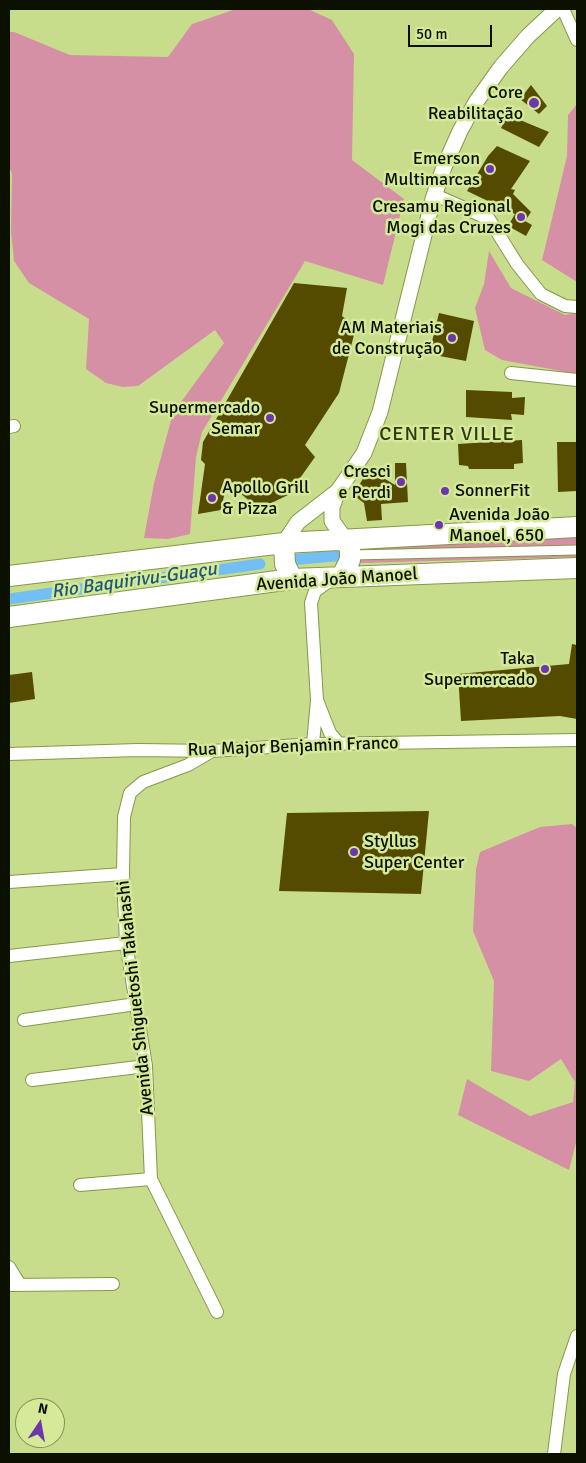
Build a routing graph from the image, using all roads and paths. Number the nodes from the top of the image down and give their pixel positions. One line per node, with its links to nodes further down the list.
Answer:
1 (557, 9): 4 (street)
2 (563, 9): 3 (street)
3 (577, 40)
4 (435, 195): 5 (street); 8 (street)
5 (577, 306)
6 (511, 373): 7 (street)
7 (577, 380)
8 (338, 491): 10 (street); 11 (street)
9 (577, 527): 11 (main road)
10 (284, 543): 11 (main road); 14 (main road); 16 (main road)
11 (348, 547): 12 (street); 15 (main road)
12 (577, 550)
13 (577, 568): 15 (main road, Avenida João Manoel)
14 (9, 576)
15 (342, 576): 16 (main road, Avenida João Manoel); 17 (street)
16 (292, 579): 17 (street); 18 (main road, Avenida João Manoel)
17 (311, 603): 19 (street)
18 (9, 617)
19 (318, 700): 21 (street); 22 (street)
20 (577, 740): 22 (street, Rua Major Benjamin Franco)
21 (313, 744): 22 (street, Rua Major Benjamin Franco); 23 (street, Rua Major Benjamin Franco)
22 (340, 745)
23 (212, 751): 24 (street, Rua Major Benjamin Franco); 25 (street, Avenida Shiguetoshi Takahashi)
24 (9, 754)
25 (123, 874): 26 (street); 27 (street, Avenida Shiguetoshi Takahashi)
26 (9, 882)
27 (126, 943): 28 (street); 29 (street, Avenida Shiguetoshi Takahashi)
28 (9, 956)
29 (136, 1004): 30 (street); 31 (street, Avenida Shiguetoshi Takahashi)
30 (24, 1020)
31 (146, 1066): 32 (street); 33 (street, Avenida Shiguetoshi Takahashi)
32 (32, 1080)
33 (151, 1179): 34 (street); 38 (street, Avenida Shiguetoshi Takahashi)
34 (80, 1185)
35 (9, 1267): 37 (street)
36 (113, 1284): 37 (street)
37 (14, 1285)
38 (217, 1312)
39 (577, 1336): 40 (street)
40 (554, 1454)

